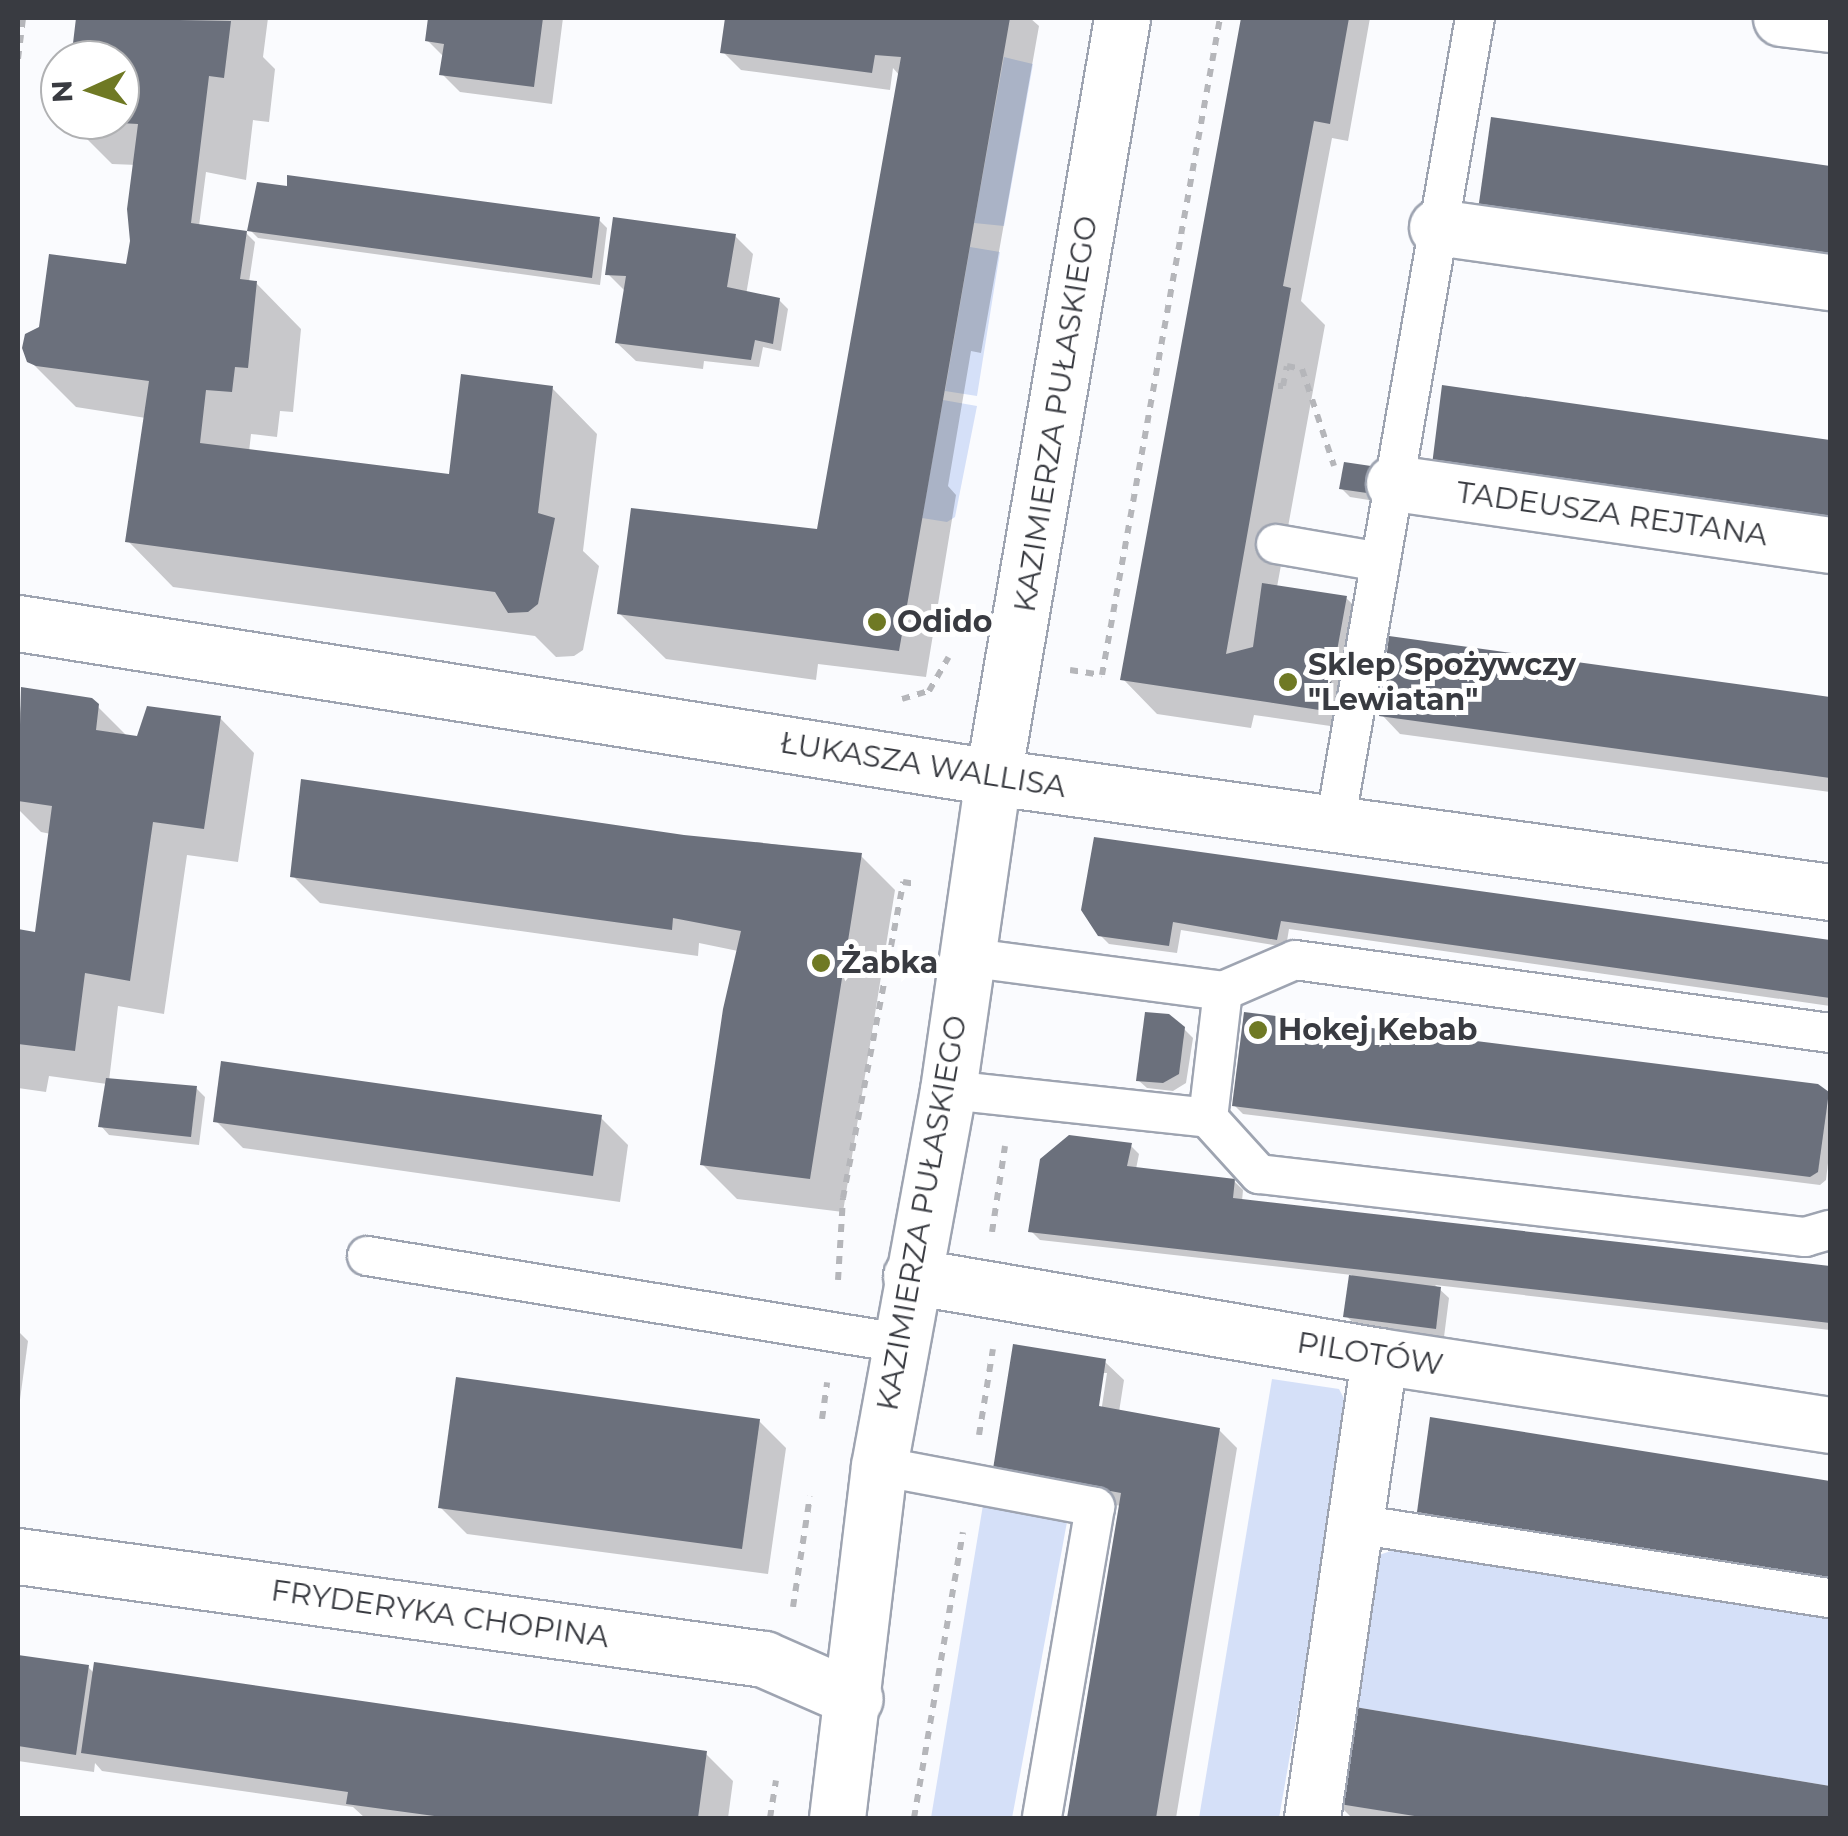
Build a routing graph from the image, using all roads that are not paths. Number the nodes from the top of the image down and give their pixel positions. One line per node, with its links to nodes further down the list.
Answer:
1 (1122, 18): 12 (street, KAZIMIERZA PUŁASKIEGO)
2 (1475, 18): 5 (lane)
3 (1781, 18): 4 (street)
4 (1830, 24)
5 (1437, 227): 6 (street); 7 (lane)
6 (1830, 282)
7 (1394, 483): 9 (street, TADEUSZA REJTANA); 10 (lane)
8 (1276, 544): 10 (lane)
9 (1830, 545)
10 (1380, 562): 13 (lane)
11 (18, 623): 12 (street, ŁUKASZA WALLISA)
12 (993, 776): 13 (street, ŁUKASZA WALLISA); 15 (street, KAZIMIERZA PUŁASKIEGO)
13 (1335, 824): 14 (street, ŁUKASZA WALLISA)
14 (1830, 892)
15 (965, 956): 16 (lane); 18 (street, KAZIMIERZA PUŁASKIEGO)
16 (1224, 991): 17 (lane); 19 (lane)
17 (1830, 1033)
18 (948, 1090): 19 (lane); 22 (street, KAZIMIERZA PUŁASKIEGO)
19 (1208, 1118): 20 (lane)
20 (1830, 1230)
21 (367, 1256): 23 (lane)
22 (911, 1276): 23 (street, KAZIMIERZA PUŁASKIEGO); 24 (street, PILOTÓW)
23 (900, 1343): 26 (street, KAZIMIERZA PUŁASKIEGO)
24 (1379, 1356): 25 (street, PILOTÓW); 27 (street)
25 (1830, 1425)
26 (879, 1466): 30 (street, KAZIMIERZA PUŁASKIEGO); 32 (lane)
27 (1356, 1524): 29 (lane); 33 (street)
28 (18, 1556): 30 (street, FRYDERYKA CHOPINA)
29 (1830, 1598)
30 (855, 1698): 31 (street, KAZIMIERZA PUŁASKIEGO)
31 (837, 1818)
32 (1042, 1818)
33 (1312, 1818)

